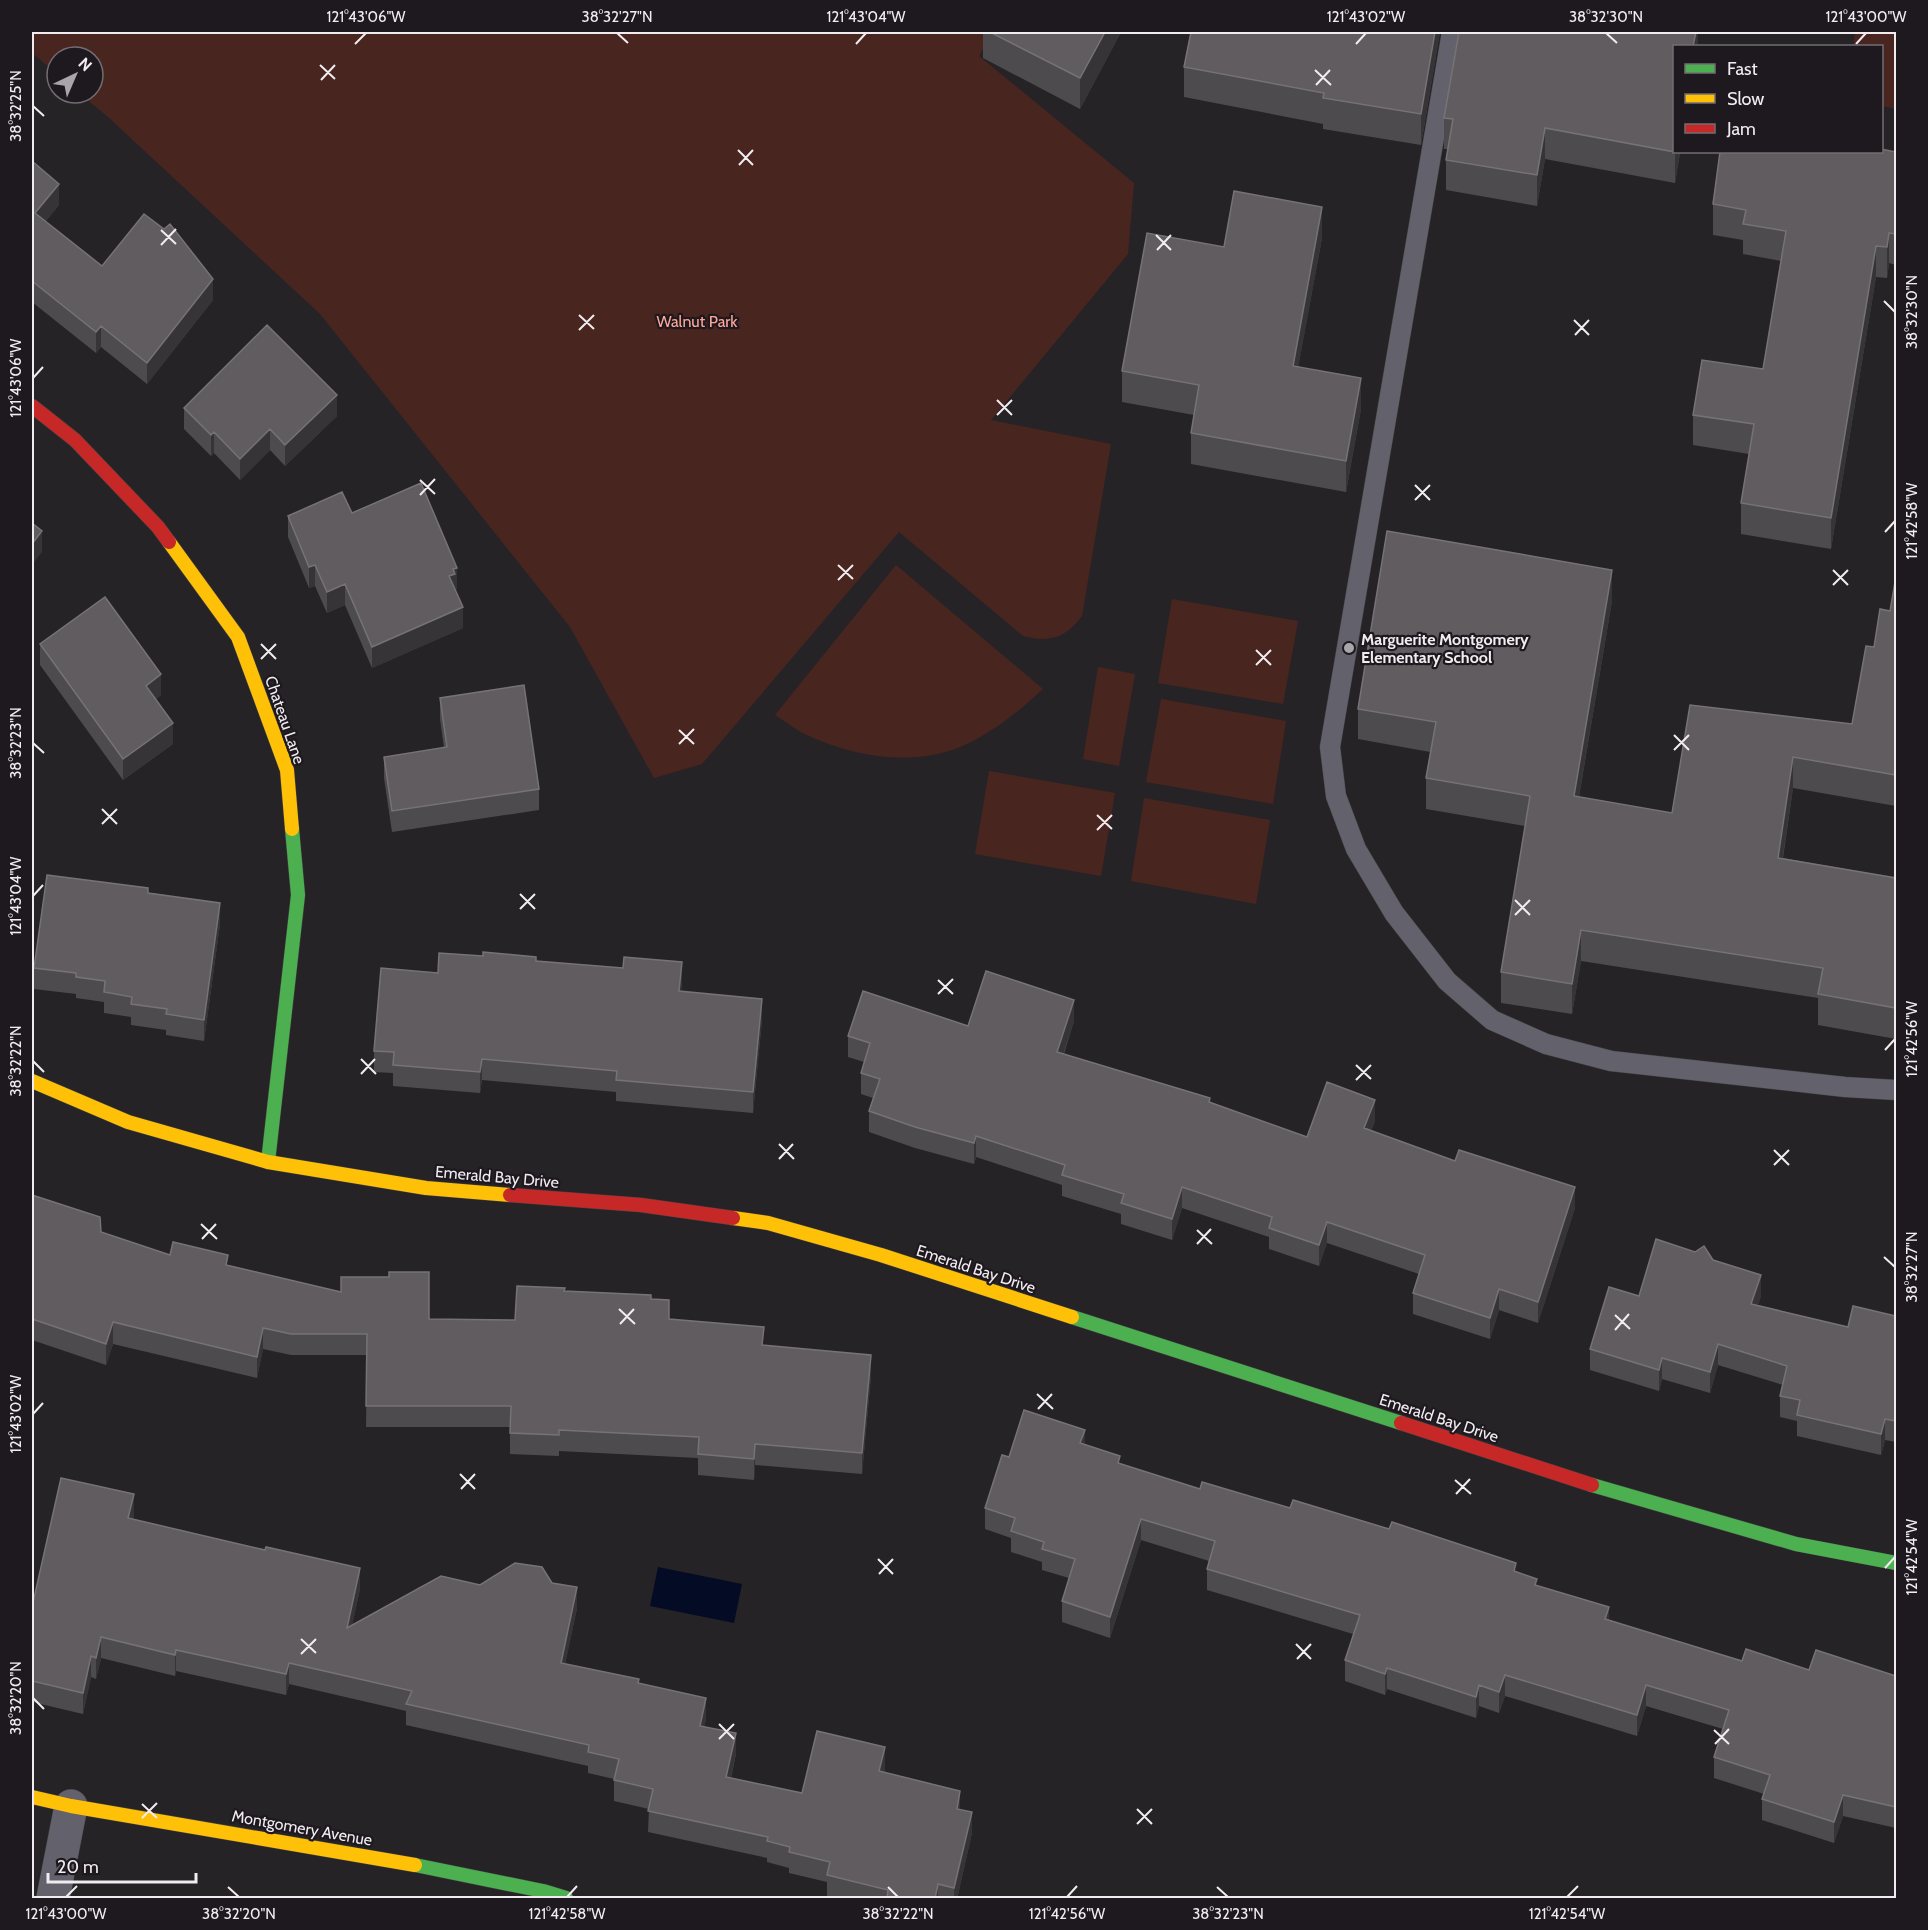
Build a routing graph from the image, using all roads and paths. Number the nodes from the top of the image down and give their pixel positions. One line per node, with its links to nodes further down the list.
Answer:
1 (1452, 32): 4 (lane)
2 (32, 406): 5 (street, Chateau Lane)
3 (32, 1081): 5 (street, Emerald Bay Drive)
4 (1896, 1090)
5 (268, 1162): 6 (street, Emerald Bay Drive)
6 (1896, 1563)
7 (32, 1797): 8 (street, Montgomery Avenue)
8 (71, 1806): 9 (street); 10 (street, Montgomery Avenue)
9 (53, 1899)
10 (566, 1899)

